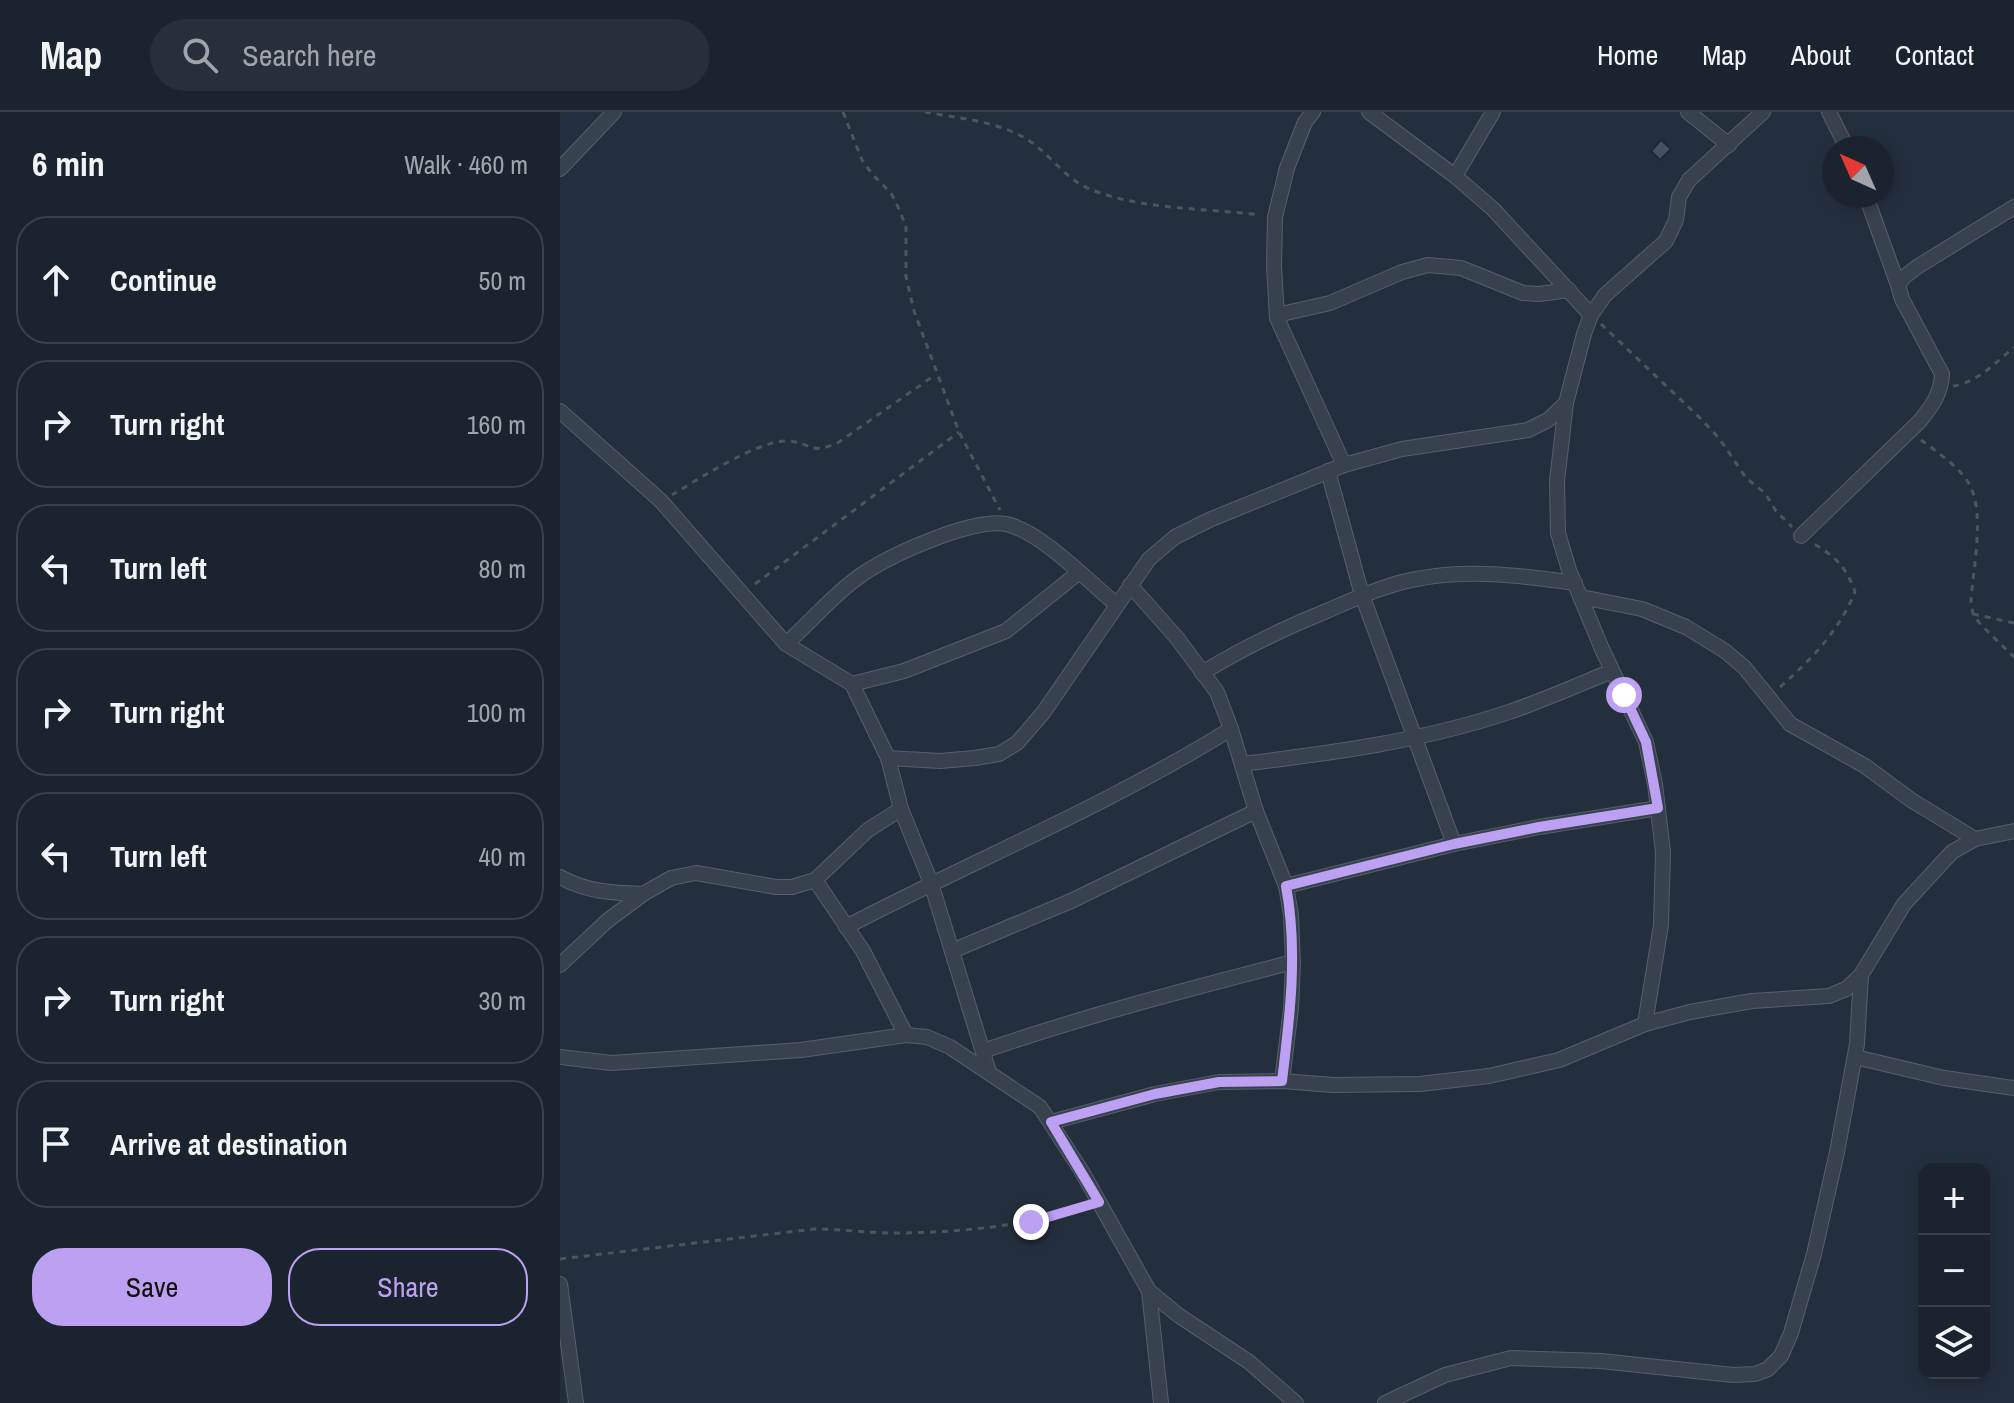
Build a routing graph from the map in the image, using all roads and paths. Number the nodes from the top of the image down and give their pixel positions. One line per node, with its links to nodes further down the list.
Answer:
1 (614, 112): 12 (street)
2 (843, 112): 22 (path)
3 (925, 112): 16 (path)
4 (1313, 112): 16 (street)
5 (1369, 112): 13 (street)
6 (1493, 112): 13 (street)
7 (1688, 112): 11 (street)
8 (1763, 112): 11 (street)
9 (1829, 112): 10 (street)
10 (1841, 136)
11 (1729, 145): 20 (street)
12 (560, 169)
13 (1455, 176): 18 (street)
14 (2014, 207): 17 (street)
15 (1870, 208): 17 (street)
16 (1275, 217): 19 (street)
17 (1898, 285): 23 (street)
18 (1569, 290): 19 (street); 20 (street)
19 (1277, 315): 28 (street)
20 (1591, 315): 24 (street); 32 (path)
21 (2014, 347): 23 (path)
22 (936, 374): 27 (path); 30 (path)
23 (1942, 387): 26 (street)
24 (1566, 403): 28 (street); 35 (street)
25 (560, 411): 30 (street)
26 (1909, 431): 32 (street); 39 (path)
27 (959, 432): 31 (path); 36 (path)
28 (1344, 465): 29 (street)
29 (1328, 471): 34 (street); 37 (street)
30 (661, 501): 36 (street)
31 (1008, 524): 33 (street); 41 (street)
32 (1801, 536): 46 (path)
33 (1078, 573): 38 (street); 45 (street)
34 (1130, 585): 38 (street); 44 (street)
35 (1578, 590): 37 (street); 43 (street); 46 (street)
36 (742, 594): 41 (street)
37 (1362, 595): 44 (street); 48 (street)
38 (1117, 605): 49 (street)
39 (1973, 614): 40 (path); 42 (path)
40 (2014, 623)
41 (786, 644): 45 (street)
42 (2014, 657)
43 (1612, 671): 48 (street); 51 (street)
44 (1202, 673): 47 (street)
45 (852, 684): 49 (street)
46 (1768, 697): 55 (street)
47 (1231, 729): 50 (street); 59 (street)
48 (1413, 737): 50 (street); 56 (street)
49 (888, 758): 52 (street)
50 (1242, 764): 53 (street)
51 (1658, 808): 56 (street); 67 (street)
52 (901, 809): 58 (street); 59 (street)
53 (1256, 811): 60 (street); 63 (street)
54 (2014, 831): 55 (street)
55 (1975, 839): 66 (street)
56 (1454, 844): 60 (street)
57 (560, 877): 61 (street)
58 (815, 880): 61 (street); 62 (street)
59 (931, 883): 62 (street); 63 (street)
60 (1286, 886): 64 (street)
61 (643, 894): 65 (street)
62 (846, 927): 68 (street)
63 (952, 951): 69 (street)
64 (1293, 962): 69 (street); 73 (street)
65 (560, 965)
66 (1861, 975): 67 (street); 71 (street)
67 (1645, 1024): 73 (street)
68 (906, 1035): 70 (street); 72 (street)
69 (983, 1051): 72 (street)
70 (560, 1057)
71 (1855, 1057): 74 (street); 84 (street)
72 (989, 1072): 75 (street)
73 (1282, 1081): 75 (street)
74 (2014, 1088)
75 (1051, 1122): 76 (street)
76 (1099, 1202): 77 (path); 79 (street)
77 (560, 1259)
78 (560, 1284): 80 (street)
79 (1149, 1291): 82 (street); 83 (street)
80 (564, 1343): 81 (street)
81 (576, 1403)
82 (1161, 1403)
83 (1296, 1403)
84 (1385, 1403)

